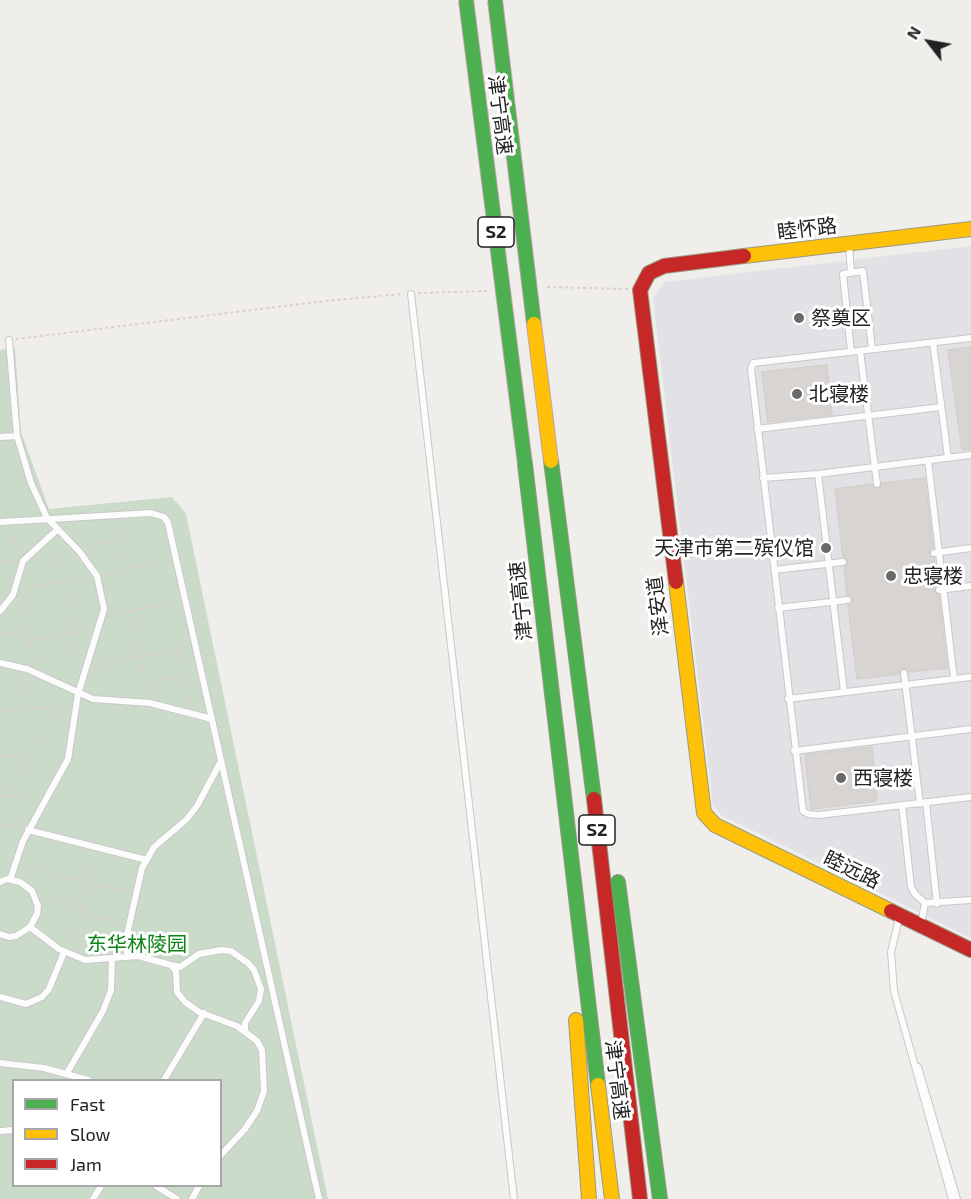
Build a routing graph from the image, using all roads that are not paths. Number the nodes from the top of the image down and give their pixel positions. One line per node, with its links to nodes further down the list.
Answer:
1 (466, 0): 54 (main road, 津宁高速 / S2, bridge)
2 (495, 0): 48 (main road, 津宁高速 / S2, bridge)
3 (971, 229): 4 (main road, 睦怀路)
4 (849, 244): 5 (lane); 6 (main road, 睦怀路)
5 (851, 273): 11 (lane); 13 (lane)
6 (640, 290): 58 (main road, 泽安道)
7 (411, 294): 88 (lane)
8 (971, 338): 10 (lane)
9 (9, 340): 17 (lane)
10 (933, 342): 11 (lane); 14 (lane)
11 (872, 349): 12 (lane)
12 (860, 351): 13 (lane); 15 (lane)
13 (852, 352): 16 (lane)
14 (940, 407): 15 (lane); 20 (lane)
15 (868, 416): 16 (lane); 22 (lane)
16 (757, 429): 24 (lane)
17 (17, 436): 18 (lane); 26 (lane)
18 (0, 437)
19 (971, 455): 20 (lane)
20 (948, 458): 21 (lane)
21 (928, 460): 22 (lane); 30 (lane)
22 (875, 468): 23 (lane); 25 (lane)
23 (818, 474): 24 (lane); 32 (lane)
24 (763, 478): 33 (lane)
25 (877, 484)
26 (47, 518): 27 (lane); 28 (lane); 49 (lane)
27 (0, 522)
28 (59, 531): 39 (lane); 46 (lane)
29 (971, 548): 30 (lane)
30 (937, 552): 35 (lane)
31 (843, 562): 32 (lane)
32 (829, 563): 33 (lane); 37 (lane)
33 (774, 570): 38 (lane)
34 (971, 586): 35 (lane)
35 (941, 590): 43 (lane)
36 (848, 600): 37 (lane)
37 (833, 601): 38 (lane); 45 (lane)
38 (778, 608): 47 (lane)
39 (0, 611)
40 (0, 663): 46 (lane)
41 (904, 673): 44 (lane)
42 (971, 677): 43 (lane)
43 (954, 679): 44 (lane)
44 (906, 685): 45 (lane); 51 (lane)
45 (844, 692): 47 (lane)
46 (78, 694): 49 (lane); 59 (lane)
47 (788, 699): 52 (lane)
48 (583, 708): 91 (main road, 津宁高速 / S2); 92 (main road)
49 (212, 719): 53 (lane)
50 (971, 729): 51 (lane)
51 (911, 736): 52 (lane); 56 (lane)
52 (794, 751): 57 (lane)
53 (221, 761): 60 (lane); 87 (lane)
54 (562, 794): 89 (main road); 90 (main road, 津宁高速 / S2)
55 (971, 797): 56 (lane)
56 (923, 803): 57 (lane); 65 (lane)
57 (902, 805): 64 (lane)
58 (715, 825): 66 (main road, 睦远路)
59 (28, 830): 60 (lane); 61 (lane)
60 (147, 860): 72 (lane)
61 (10, 880): 62 (lane); 68 (lane)
62 (0, 882)
63 (971, 900): 65 (lane)
64 (925, 903): 65 (lane); 67 (lane)
65 (937, 904)
66 (891, 911): 67 (main road, 睦远路); 93 (lane)
67 (918, 923): 70 (main road, 睦远路); 94 (lane)
68 (30, 927): 69 (lane); 71 (lane)
69 (0, 934)
70 (971, 950)
71 (64, 952): 73 (lane); 75 (lane)
72 (127, 957): 73 (lane); 74 (lane)
73 (112, 958): 81 (lane)
74 (178, 969): 76 (lane); 77 (lane)
75 (0, 997)
76 (204, 1013): 78 (lane); 83 (lane)
77 (245, 1023): 78 (lane); 79 (lane)
78 (237, 1026): 79 (lane)
79 (245, 1030): 84 (lane)
80 (0, 1063): 81 (lane)
81 (66, 1073): 82 (lane)
82 (85, 1079)
83 (165, 1079)
84 (222, 1152)
85 (159, 1187): 86 (lane)
86 (177, 1199)
87 (319, 1199)
88 (514, 1199)
89 (589, 1199)
90 (612, 1199)
91 (640, 1199)
92 (660, 1199)
93 (952, 1199)
94 (957, 1199)

